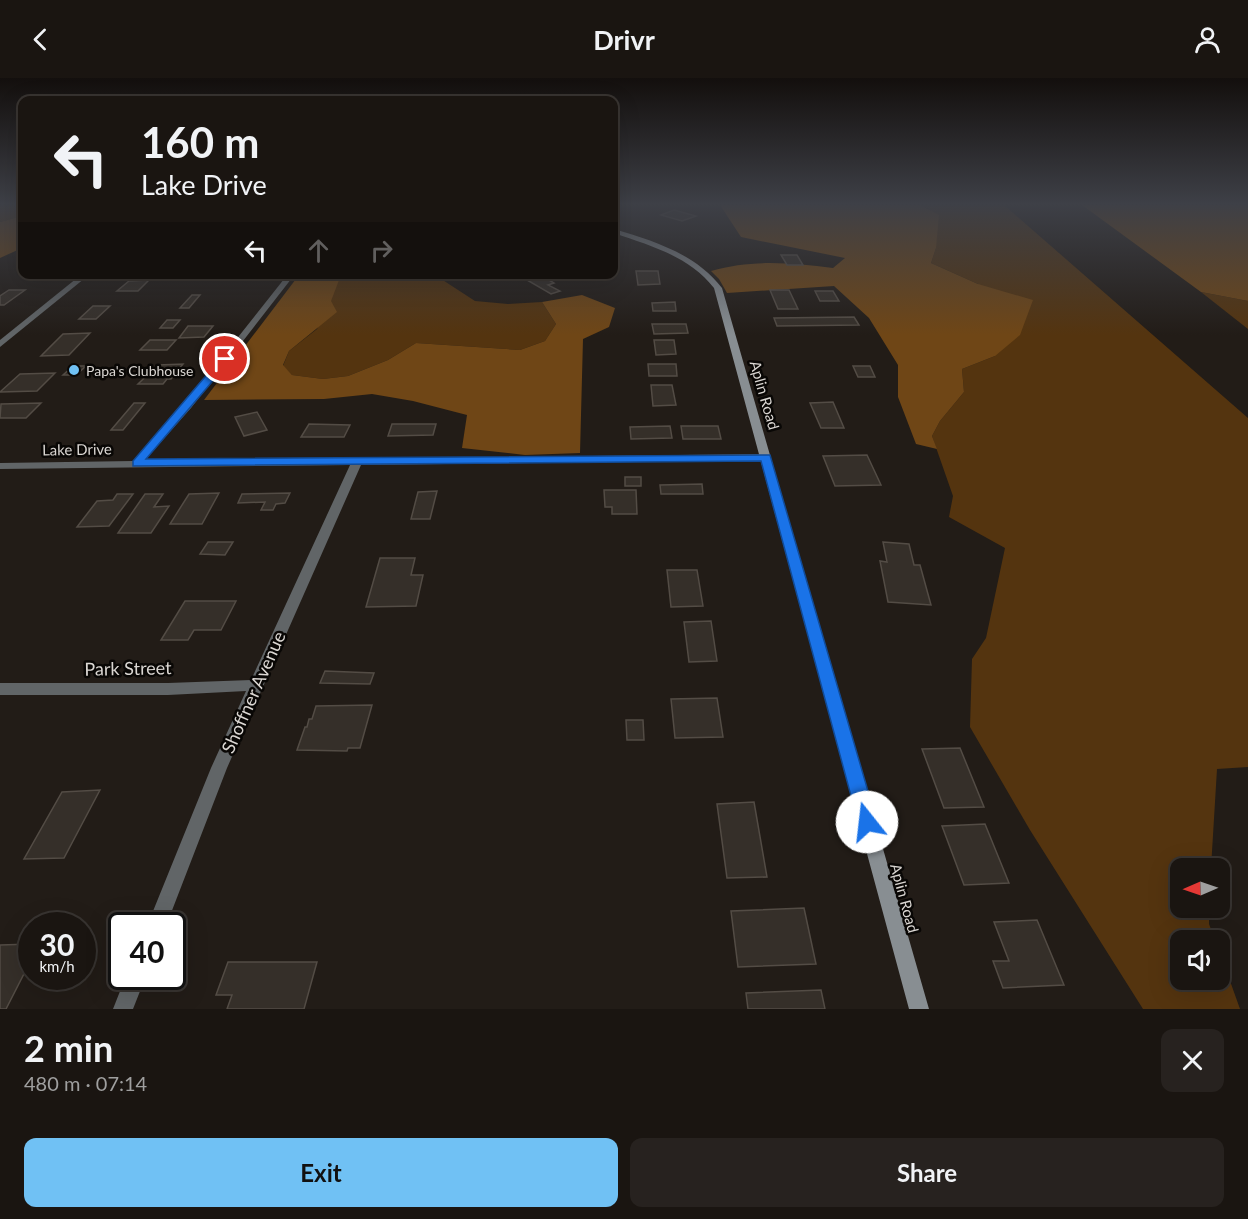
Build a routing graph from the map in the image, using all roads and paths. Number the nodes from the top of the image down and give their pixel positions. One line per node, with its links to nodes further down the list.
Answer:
1 (659, 248): 5 (street, Aplin Road)
2 (81, 279): 4 (street)
3 (288, 279): 7 (street)
4 (0, 344)
5 (766, 457): 6 (street, Lake Drive); 14 (street, Aplin Road)
6 (357, 461): 7 (street, Lake Drive); 9 (street, Shoffner Avenue)
7 (137, 463): 8 (street, Lake Drive)
8 (0, 466)
9 (256, 685): 10 (street, Park Street); 11 (street, Shoffner Avenue)
10 (0, 689)
11 (162, 912)
12 (130, 990): 13 (street)
13 (123, 1009)
14 (919, 1009)

